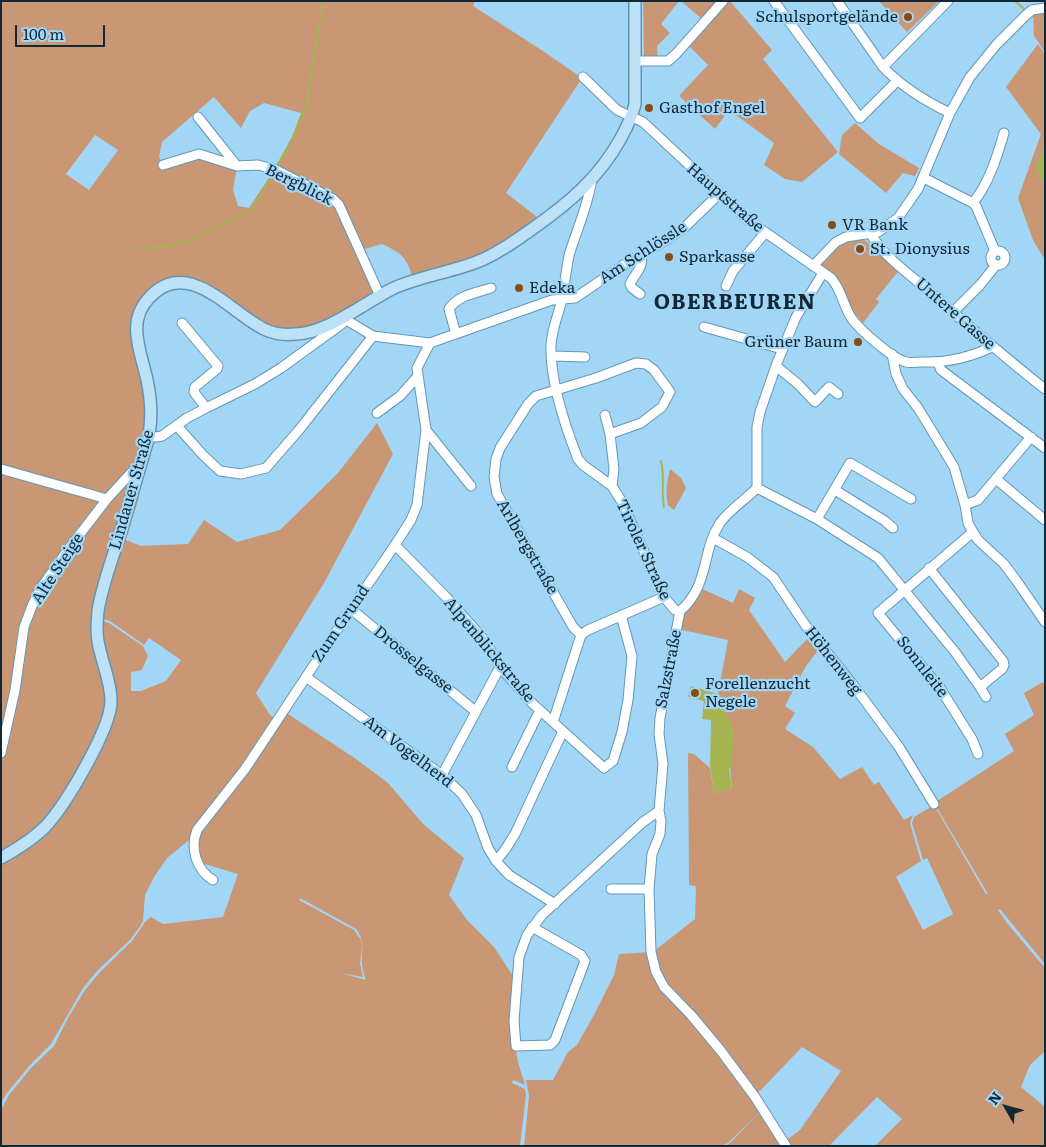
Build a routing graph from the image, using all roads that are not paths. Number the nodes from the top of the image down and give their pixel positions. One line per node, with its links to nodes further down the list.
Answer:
1 (635, 1): 7 (main road, Lindauer Straße)
2 (723, 1): 7 (street)
3 (774, 1): 10 (street)
4 (837, 1): 8 (street)
5 (948, 1): 8 (street)
6 (1045, 8): 11 (street)
7 (636, 60): 13 (main road, Lindauer Straße)
8 (883, 67): 10 (street)
9 (583, 77): 13 (street, Hauptstraße)
10 (897, 81): 11 (street)
11 (950, 113): 17 (street)
12 (198, 117): 16 (street)
13 (632, 117): 18 (main road, Lindauer Straße); 19 (street, Hauptstraße)
14 (1004, 133): 20 (street)
15 (163, 166): 16 (street, Bergblick)
16 (237, 166): 29 (street, Bergblick)
17 (924, 178): 20 (street); 22 (street)
18 (592, 179): 29 (main road, Lindauer Straße); 30 (street, Tiroler Straße)
19 (719, 194): 21 (street, Hauptstraße); 23 (street, Am Schlössle)
20 (973, 203): 31 (street)
21 (765, 233): 24 (street, Hauptstraße); 26 (street)
22 (871, 234): 24 (street); 31 (street, Untere Gasse)
23 (641, 255): 28 (street); 30 (street, Am Schlössle)
24 (813, 266): 25 (street, Hauptstraße)
25 (823, 273): 39 (street); 40 (street, Hauptstraße)
26 (726, 286)
27 (491, 288): 35 (street)
28 (640, 294)
29 (380, 296): 32 (main road, Lindauer Straße)
30 (562, 300): 35 (street, Am Schlössle); 41 (street, Tiroler Straße)
31 (953, 312): 38 (street, Untere Gasse)
32 (346, 316): 36 (street); 49 (street); 55 (main road, Lindauer Straße)
33 (182, 323): 49 (street)
34 (704, 327): 39 (street)
35 (456, 334): 37 (street, Am Schlössle)
36 (373, 336): 37 (street); 52 (street)
37 (430, 343): 45 (street, Zum Grund)
38 (992, 347): 43 (street, Hauptstraße); 46 (street, Untere Gasse)
39 (782, 349): 44 (street)
40 (892, 354): 43 (street, Hauptstraße); 67 (street)
41 (553, 356): 42 (street); 47 (street, Tiroler Straße)
42 (585, 357)
43 (938, 363): 56 (street)
44 (776, 366): 48 (street); 63 (street)
45 (417, 377): 50 (street); 53 (street, Zum Grund)
46 (1045, 389)
47 (557, 390): 54 (street, Arlbergstraße); 62 (street, Tiroler Straße); 81 (street, Arlbergstraße)
48 (838, 394)
49 (206, 408): 52 (street)
50 (377, 413)
51 (605, 415): 54 (street)
52 (177, 426): 55 (street)
53 (426, 430): 61 (street); 73 (street, Zum Grund)
54 (610, 434): 62 (street)
55 (149, 436): 58 (main road, Lindauer Straße)
56 (1031, 437): 57 (street); 60 (street)
57 (1045, 448)
58 (141, 462): 65 (street, Alte Steige); 96 (main road, Lindauer Straße)
59 (1, 469): 65 (street)
60 (996, 480): 67 (street); 69 (street)
61 (471, 486)
62 (612, 486): 76 (street, Tiroler Straße)
63 (757, 488): 68 (street); 72 (street, Salzstraße)
64 (835, 490): 66 (street); 68 (street); 70 (street)
65 (107, 499): 90 (street, Alte Steige)
66 (911, 499)
67 (965, 505): 71 (street)
68 (817, 520): 75 (street)
69 (1045, 520)
70 (893, 528)
71 (973, 532): 74 (street, Sonnleite); 80 (street)
72 (713, 538): 78 (street, Salzstraße); 94 (street, Höhenweg)
73 (395, 546): 77 (street, Zum Grund); 82 (street, Alpenblickstraße)
74 (929, 568): 75 (street, Sonnleite); 84 (street)
75 (903, 590): 84 (street); 91 (street, Sonnleite)
76 (664, 597): 78 (street, Tiroler Straße); 79 (street)
77 (351, 609): 83 (street, Zum Grund); 87 (street, Drosselgasse)
78 (680, 611): 95 (street, Salzstraße)
79 (621, 615): 81 (street); 89 (street, Alpenblickstraße)
80 (1045, 622)
81 (581, 635): 88 (street)
82 (500, 667): 86 (street, Alpenblickstraße); 87 (street)
83 (306, 677): 93 (street, Am Vogelherd); 98 (street, Zum Grund)
84 (980, 687): 85 (street)
85 (986, 697)
86 (540, 710): 88 (street, Alpenblickstraße); 92 (street)
87 (476, 711): 93 (street)
88 (553, 722): 89 (street, Alpenblickstraße)
89 (563, 731): 97 (street)
90 (1, 753)
91 (978, 754)
92 (512, 767)
93 (442, 774): 97 (street, Am Vogelherd)
94 (934, 804)
95 (659, 811): 100 (street, Salzstraße); 101 (street)
96 (1, 858)
97 (496, 861): 101 (street, Am Vogelherd)
98 (212, 880)
99 (611, 889): 100 (street)
100 (649, 889): 103 (street, Salzstraße)
101 (555, 904): 102 (street)
102 (532, 927): 102 (street)
103 (786, 1146)

